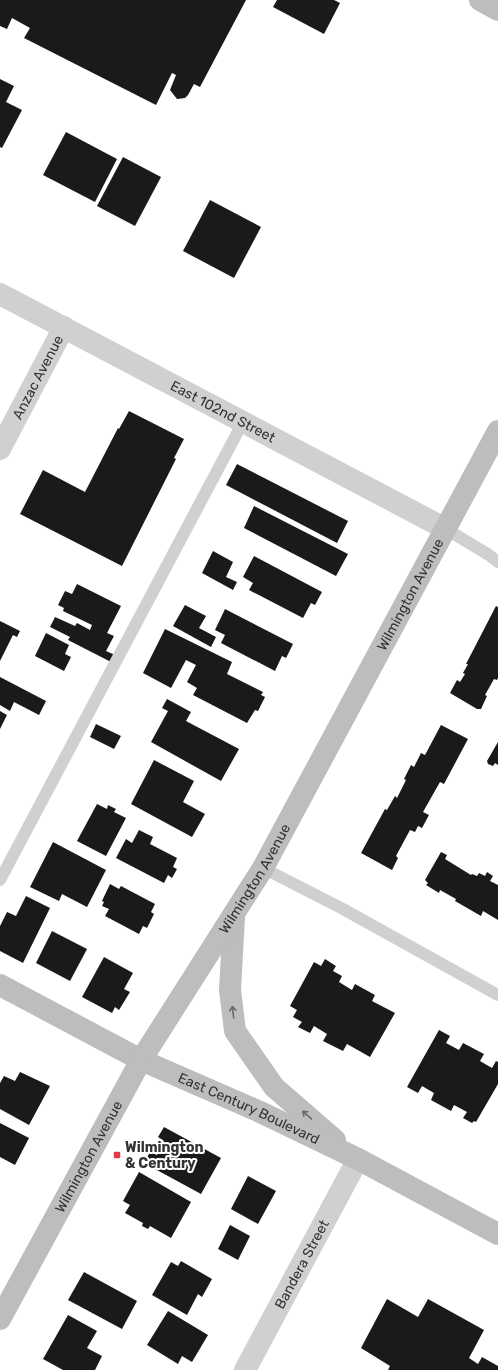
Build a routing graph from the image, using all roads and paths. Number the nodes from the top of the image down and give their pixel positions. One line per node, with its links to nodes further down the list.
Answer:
1 (480, 0): 2 (main road)
2 (498, 10)
3 (0, 294): 4 (street, East 102nd Street)
4 (64, 327): 5 (street, East 102nd Street); 7 (street, Anzac Avenue)
5 (244, 422): 8 (street, East 102nd Street); 11 (lane)
6 (498, 431): 8 (main road, Wilmington Avenue)
7 (0, 449)
8 (446, 529): 9 (lane); 10 (main road, Wilmington Avenue)
9 (495, 558)
10 (263, 868): 12 (main road, Wilmington Avenue); 14 (lane)
11 (0, 880)
12 (234, 915): 15 (main road, Wilmington Avenue); 16 (main road, one-way to 12)
13 (0, 985): 15 (main road, East Century Boulevard)
14 (498, 995)
15 (141, 1060): 16 (main road, East Century Boulevard); 18 (main road, Wilmington Avenue)
16 (358, 1158): 17 (main road, East Century Boulevard); 19 (street, Bandera Street)
17 (498, 1234)
18 (0, 1320)
19 (245, 1370)

